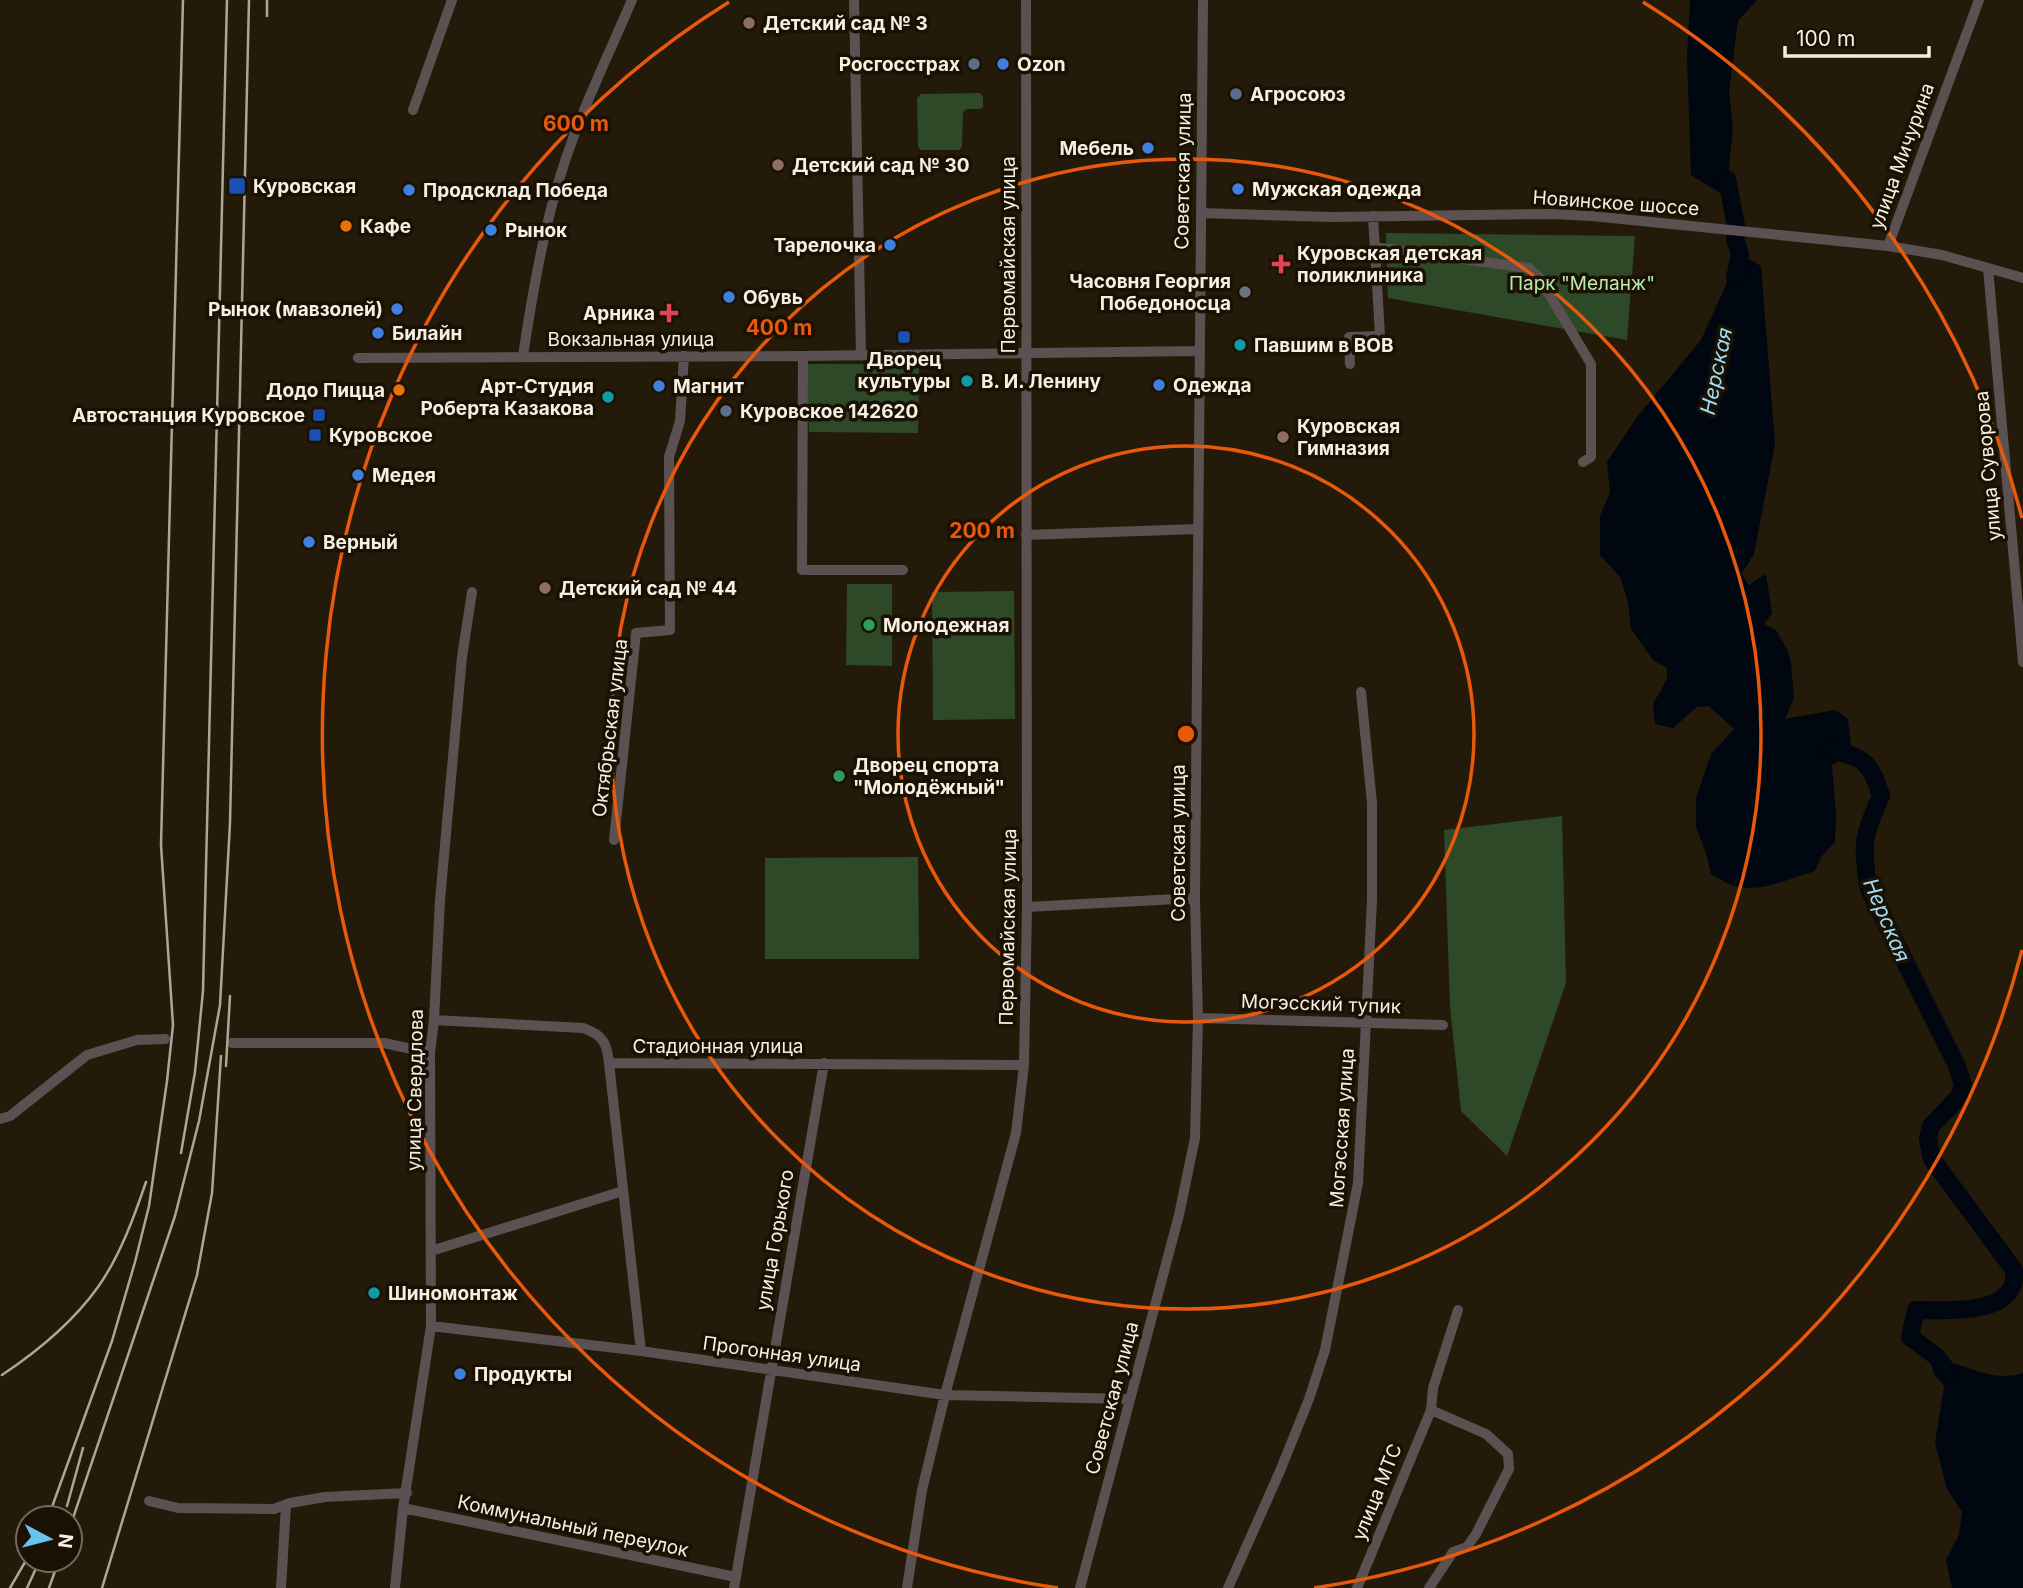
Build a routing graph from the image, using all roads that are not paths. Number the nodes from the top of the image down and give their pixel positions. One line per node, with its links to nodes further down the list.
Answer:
1 (452, 0): 7 (street)
2 (632, 0): 16 (street)
3 (854, 0): 19 (street)
4 (1026, 0): 14 (street, Первомайская улица)
5 (1203, 0): 8 (street, Советская улица)
6 (1979, 0): 10 (street, улица Мичурина)
7 (413, 110)
8 (1201, 213): 9 (street, Новинское шоссе); 15 (street, Советская улица)
9 (1373, 216): 10 (street, Новинское шоссе); 11 (street)
10 (1888, 246): 12 (street, Новинское шоссе)
11 (1374, 247): 21 (street); 22 (street)
12 (1988, 268): 13 (street, Новинское шоссе); 27 (street, улица Суворова)
13 (2023, 278)
14 (1027, 351): 15 (street, Вокзальная улица); 19 (street, Вокзальная улица); 24 (street, Первомайская улица)
15 (1199, 351): 23 (street, Советская улица)
16 (523, 356): 17 (street, Вокзальная улица); 20 (street, Вокзальная улица)
17 (684, 356): 18 (street, Вокзальная улица); 29 (street, Октябрьская улица)
18 (803, 356): 19 (street, Вокзальная улица); 25 (street)
19 (861, 356)
20 (358, 358)
21 (1350, 364)
22 (1583, 462)
23 (1197, 529): 24 (street); 30 (street, Советская улица)
24 (1026, 535): 31 (street, Первомайская улица)
25 (903, 570)
26 (472, 592): 33 (street, улица Свердлова)
27 (2023, 662)
28 (1360, 692): 34 (street, Могэсская улица)
29 (614, 840)
30 (1195, 898): 31 (street); 32 (street, Советская улица)
31 (1027, 907): 41 (street, Первомайская улица)
32 (1198, 1018): 34 (street, Могэсский тупик); 50 (street, Советская улица)
33 (434, 1020): 38 (street, улица Свердлова); 39 (street, Стадионная улица)
34 (1366, 1023): 35 (street, Могэсский тупик); 61 (street, Могэсская улица)
35 (1443, 1025)
36 (165, 1039): 42 (street)
37 (232, 1043): 38 (street)
38 (430, 1053): 44 (street, улица Свердлова)
39 (609, 1063): 40 (street, Стадионная улица); 43 (street)
40 (824, 1063): 41 (street, Стадионная улица); 48 (street, улица Горького)
41 (1024, 1065): 49 (street, Первомайская улица)
42 (0, 1119)
43 (623, 1191): 44 (street); 47 (street)
44 (431, 1251): 46 (street, улица Свердлова)
45 (1458, 1310): 51 (street, улица МТС)
46 (431, 1326): 47 (street, Прогонная улица); 52 (street, улица Свердлова)
47 (641, 1350): 48 (street, Прогонная улица)
48 (770, 1371): 49 (street, Прогонная улица); 56 (street, улица Горького)
49 (945, 1395): 50 (street, Прогонная улица); 59 (street, Первомайская улица)
50 (1130, 1399): 60 (street, Советская улица)
51 (1431, 1410): 62 (street, улица МТС); 63 (street)
52 (407, 1493): 54 (street); 55 (street, улица Свердлова)
53 (149, 1501): 54 (street)
54 (286, 1506): 57 (street)
55 (403, 1508): 56 (street, Коммунальный переулок); 58 (street, улица Свердлова)
56 (735, 1583)
57 (281, 1588)
58 (395, 1588)
59 (907, 1588)
60 (1080, 1588)
61 (1228, 1588)
62 (1357, 1588)
63 (1429, 1588)

